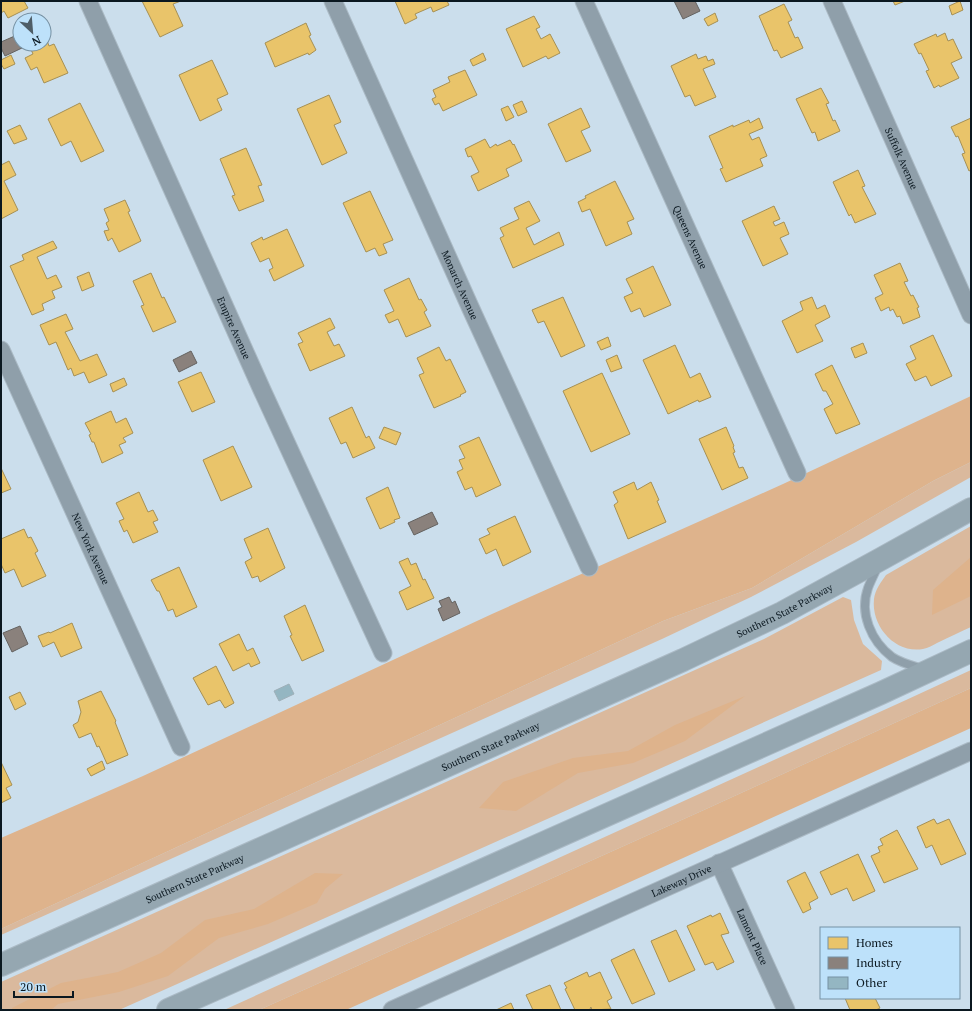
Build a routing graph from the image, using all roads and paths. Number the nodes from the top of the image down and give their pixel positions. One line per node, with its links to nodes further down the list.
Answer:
1 (88, 1): 12 (street, Empire Avenue)
2 (333, 1): 10 (street, Monarch Avenue)
3 (584, 1): 7 (street, Queens Avenue)
4 (832, 1): 5 (street, Suffolk Avenue)
5 (971, 315)
6 (1, 350): 14 (street, New York Avenue)
7 (797, 473)
8 (971, 509): 9 (highway, Southern State Parkway)
9 (881, 559): 13 (lane); 17 (highway, Southern State Parkway)
10 (589, 567)
11 (971, 651): 13 (highway)
12 (384, 653)
13 (928, 671): 18 (highway)
14 (181, 747)
15 (971, 751): 16 (street, Lakeway Drive)
16 (719, 863): 19 (street, Lakeway Drive); 20 (street, Lamont Place)
17 (1, 965)
18 (168, 1010)
19 (392, 1010)
20 (786, 1010)

